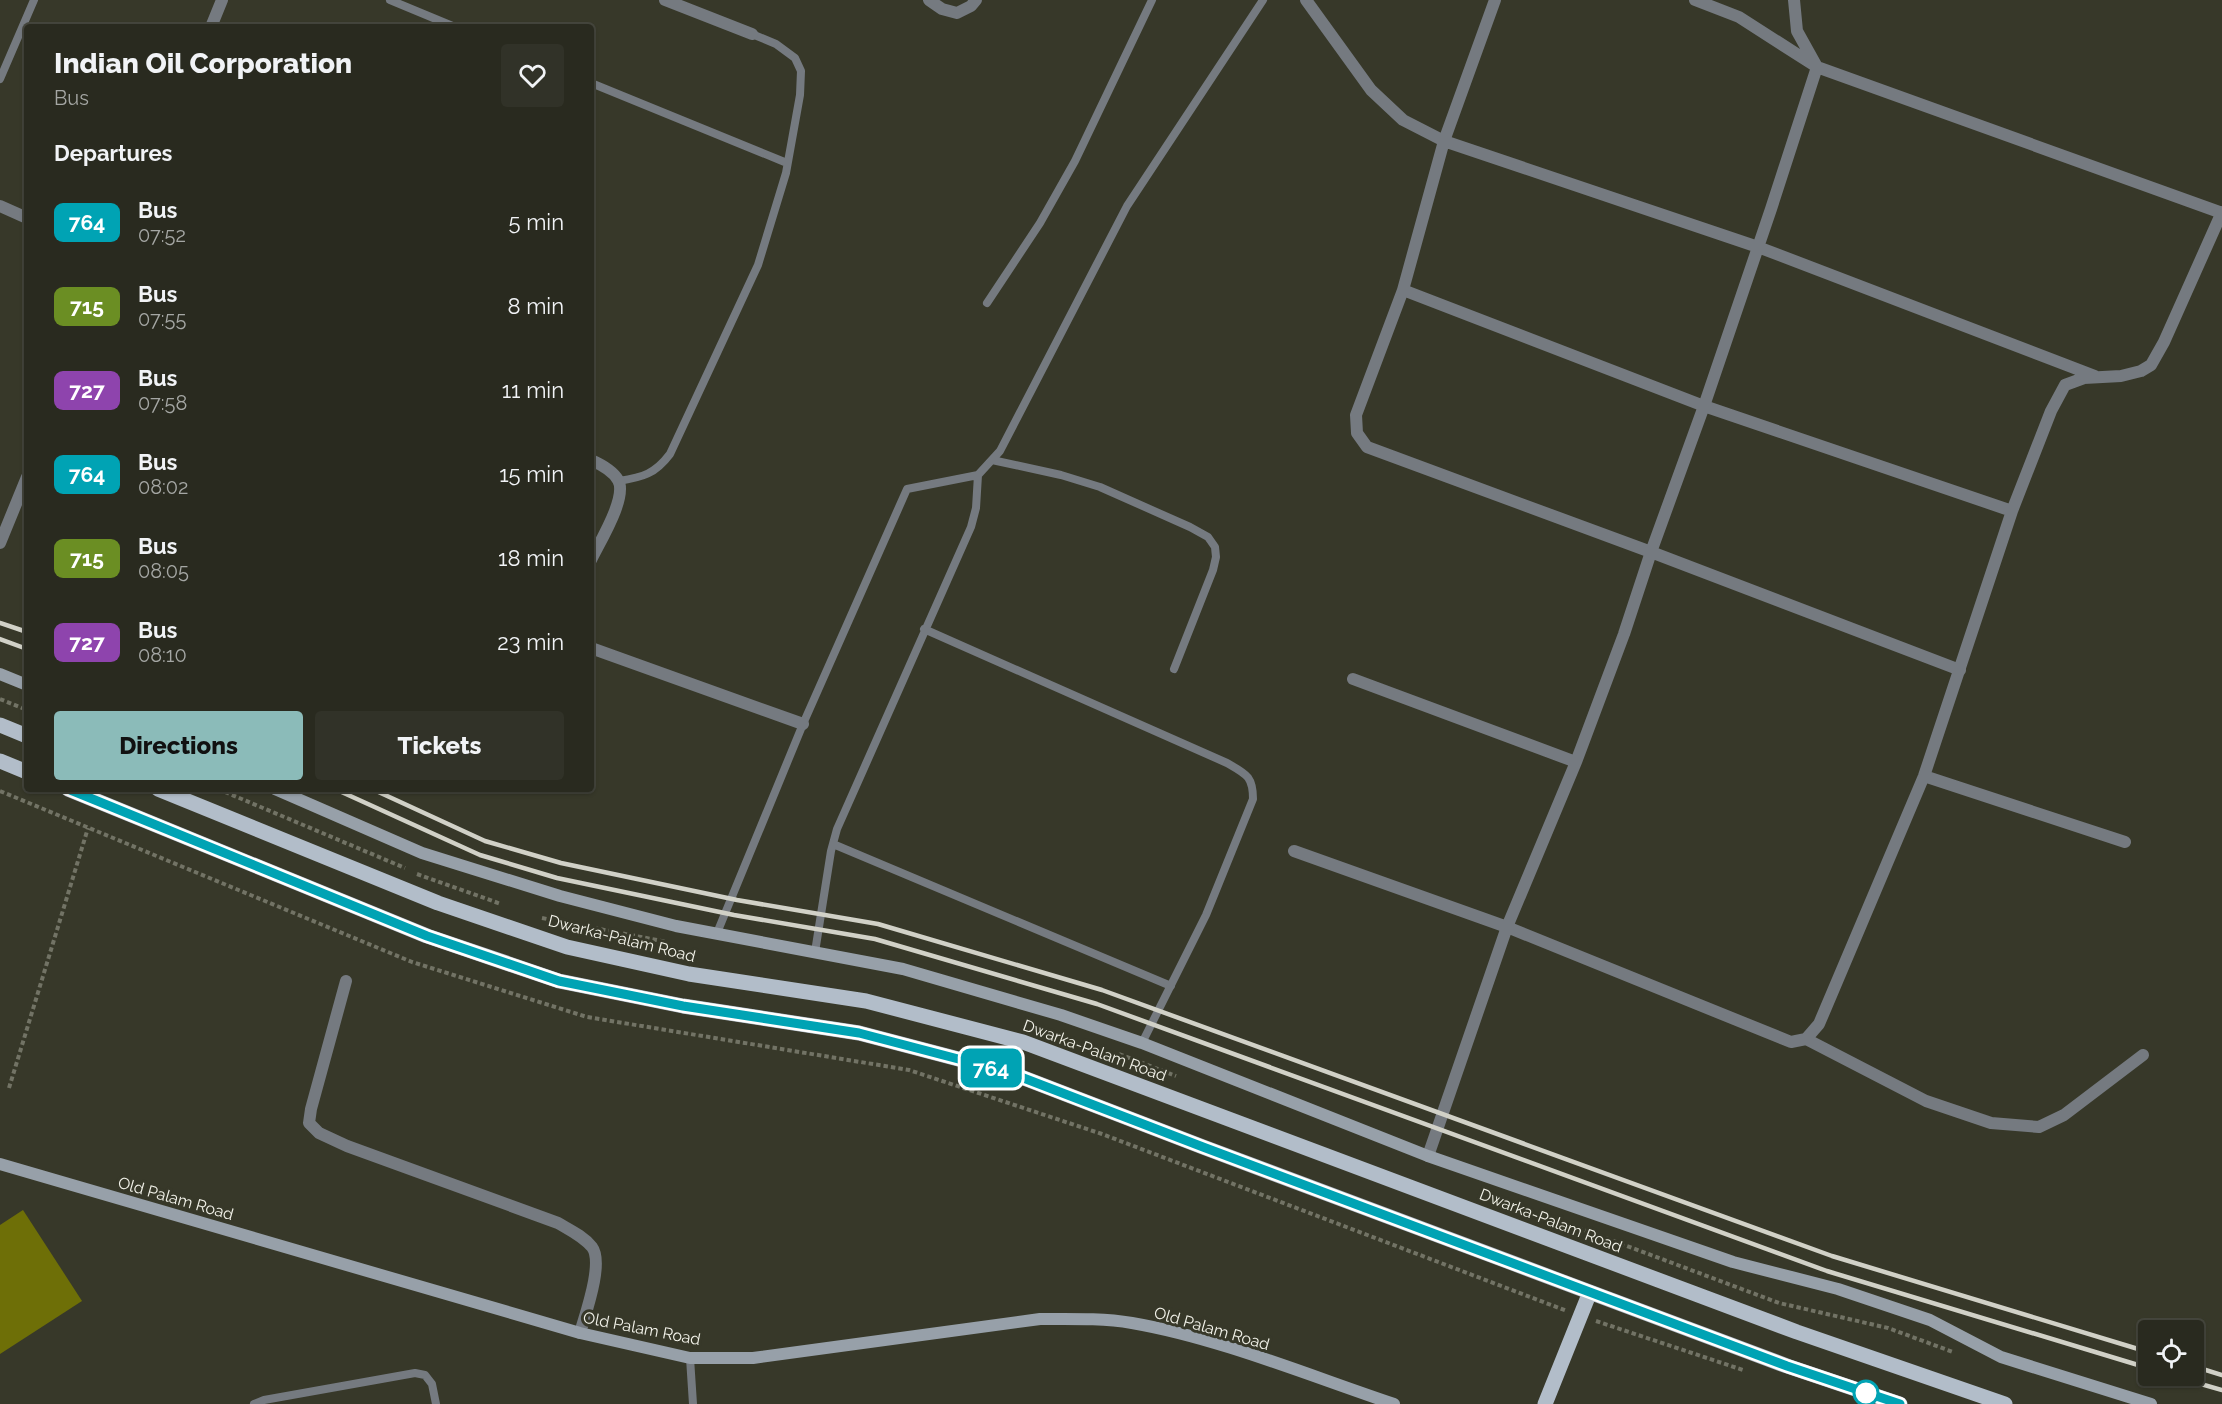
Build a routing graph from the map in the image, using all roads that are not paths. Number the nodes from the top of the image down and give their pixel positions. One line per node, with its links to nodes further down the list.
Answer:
1 (34, 0): 17 (lane)
2 (222, 0): 13 (street)
3 (390, 0): 14 (lane)
4 (664, 0): 15 (street)
5 (929, 0): 6 (street)
6 (976, 0)
7 (1152, 0): 26 (lane)
8 (1263, 0): 29 (lane)
9 (1306, 0): 19 (street)
10 (1495, 0): 19 (street)
11 (1695, 0): 16 (street)
12 (1794, 0): 16 (street)
13 (212, 24)
14 (448, 24)
15 (752, 34): 20 (lane)
16 (1817, 67): 22 (street); 24 (street)
17 (0, 79)
18 (594, 84): 20 (lane)
19 (1444, 141): 24 (street); 25 (street)
20 (787, 163): 32 (lane)
21 (0, 206): 23 (street)
22 (2222, 213): 27 (street)
23 (24, 217)
24 (1758, 247): 27 (street); 28 (street)
25 (1403, 290): 28 (street); 36 (street)
26 (987, 303)
27 (2099, 377): 34 (street)
28 (1704, 406): 34 (street); 36 (street)
29 (992, 460): 31 (lane); 40 (lane)
30 (594, 462): 32 (street)
31 (978, 475): 38 (lane); 45 (lane)
32 (619, 481): 37 (street)
33 (24, 484): 35 (street)
34 (2012, 511): 41 (street)
35 (0, 543)
36 (1651, 552): 41 (street); 49 (street)
37 (594, 554)
38 (924, 629): 56 (lane); 62 (lane)
39 (594, 649): 45 (street)
40 (1174, 669)
41 (1960, 670): 51 (street)
42 (0, 674): 44 (street)
43 (1353, 679): 49 (street)
44 (24, 684)
45 (804, 724): 59 (lane)
46 (0, 725): 47 (main road)
47 (24, 735)
48 (0, 761): 50 (main road)
49 (1576, 762): 58 (street)
50 (24, 771)
51 (1924, 776): 55 (street); 63 (street)
52 (75, 792): 68 (main road)
53 (165, 792): 77 (main road, Dwarka-Palam Road)
54 (281, 792): 59 (street)
55 (2125, 842)
56 (833, 844): 60 (lane); 62 (lane)
57 (1294, 851): 58 (street)
58 (1507, 927): 63 (street); 66 (street)
59 (717, 933): 60 (street)
60 (815, 952): 64 (street)
61 (346, 981): 69 (street)
62 (1171, 986): 64 (lane)
63 (1806, 1039): 65 (street)
64 (1142, 1043): 66 (street)
65 (2143, 1055)
66 (1428, 1156): 78 (street)
67 (0, 1164): 69 (street, Old Palam Road)
68 (1590, 1292): 75 (main road); 76 (main road)
69 (580, 1334): 70 (street, Old Palam Road)
70 (690, 1358): 73 (lane); 74 (street, Old Palam Road)
71 (254, 1404): 72 (lane)
72 (436, 1404)
73 (693, 1404)
74 (1394, 1404)
75 (1545, 1404)
76 (1900, 1404)
77 (2005, 1404)
78 (2151, 1404)

